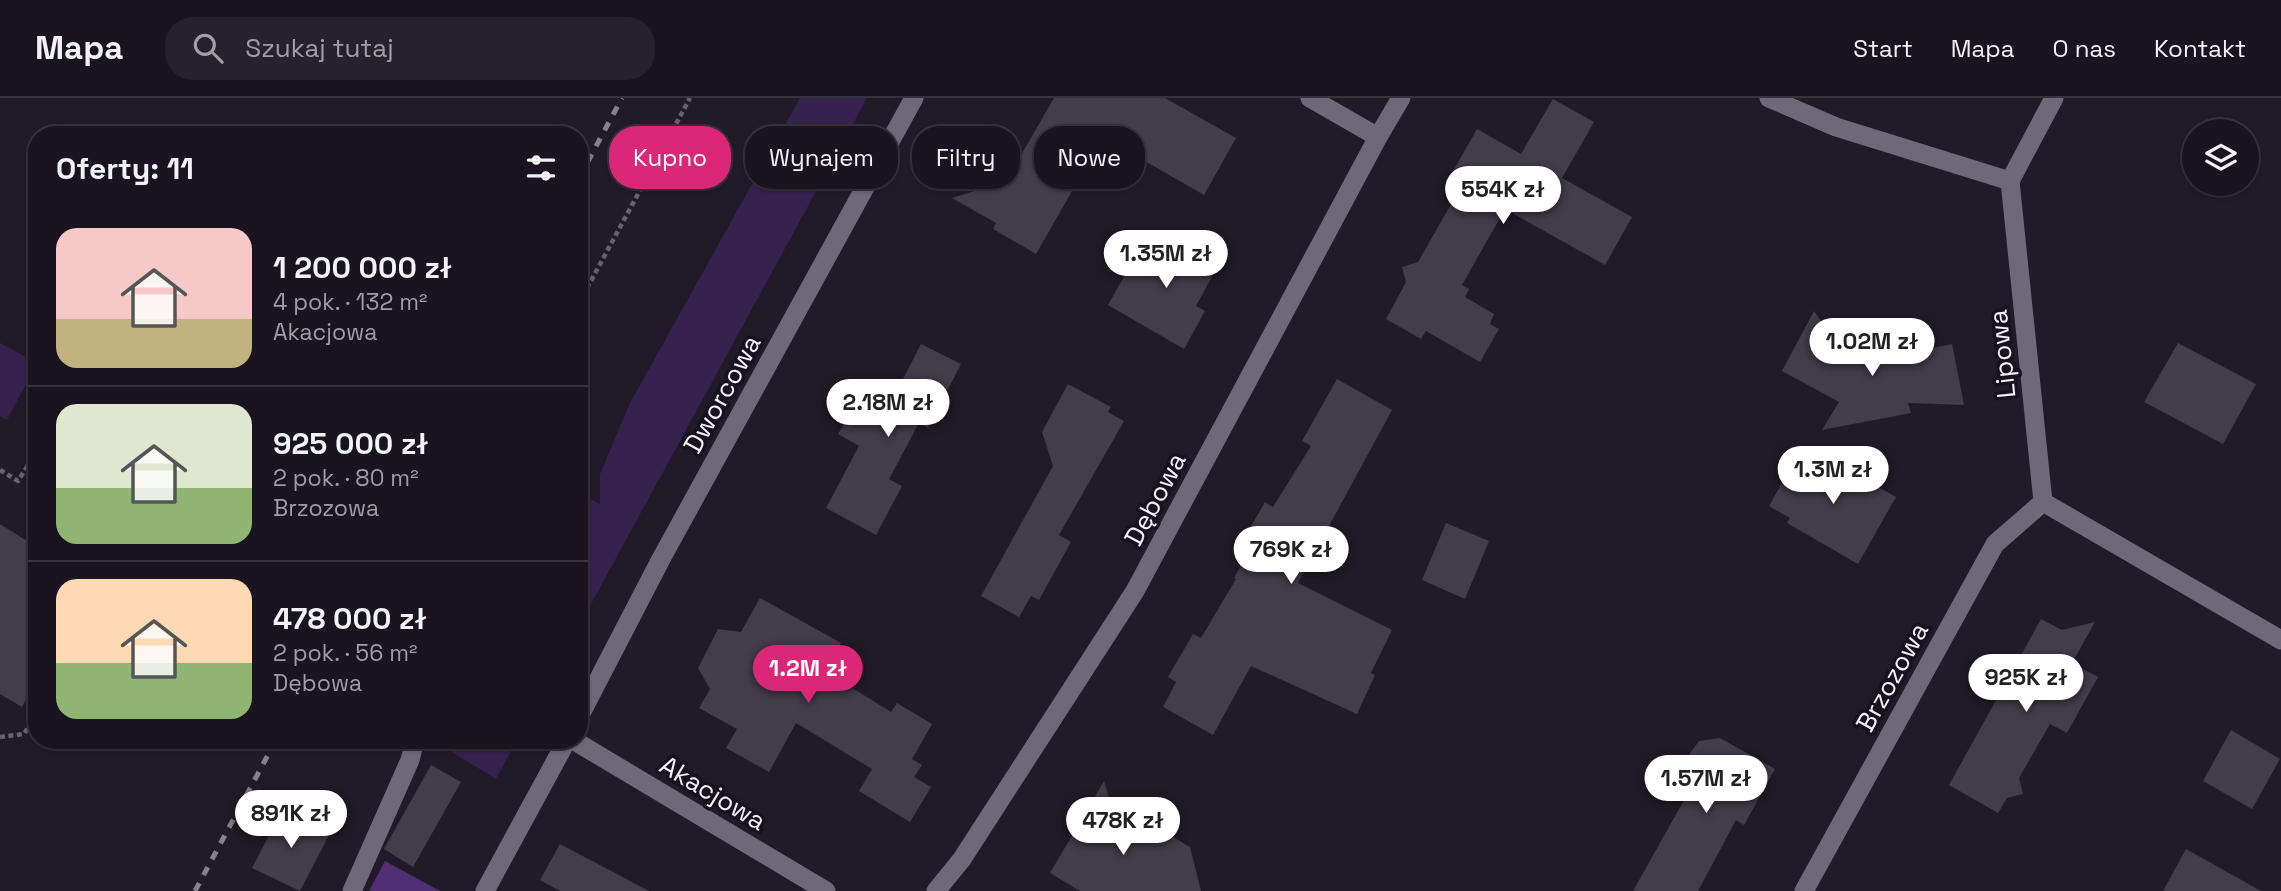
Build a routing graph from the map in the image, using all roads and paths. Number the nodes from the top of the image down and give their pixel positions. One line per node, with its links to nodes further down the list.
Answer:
1 (691, 98): 9 (path)
2 (914, 98): 14 (street, Dworcowa)
3 (1310, 98): 7 (street)
4 (1769, 98): 8 (street)
5 (2054, 98): 8 (street)
6 (1396, 106): 7 (street, Dębowa)
7 (1378, 137): 23 (street, Dębowa)
8 (2010, 181): 12 (street, Lipowa)
9 (588, 287)
10 (28, 465): 11 (path)
11 (0, 470)
12 (2043, 502): 13 (street); 24 (street, Brzozowa)
13 (2281, 640)
14 (588, 700)
15 (28, 728): 16 (path)
16 (0, 737)
17 (413, 749): 20 (street)
18 (565, 749): 21 (street)
19 (585, 749): 22 (street, Akacjowa)
20 (352, 891)
21 (485, 891)
22 (826, 891)
23 (936, 891)
24 (1804, 891)

